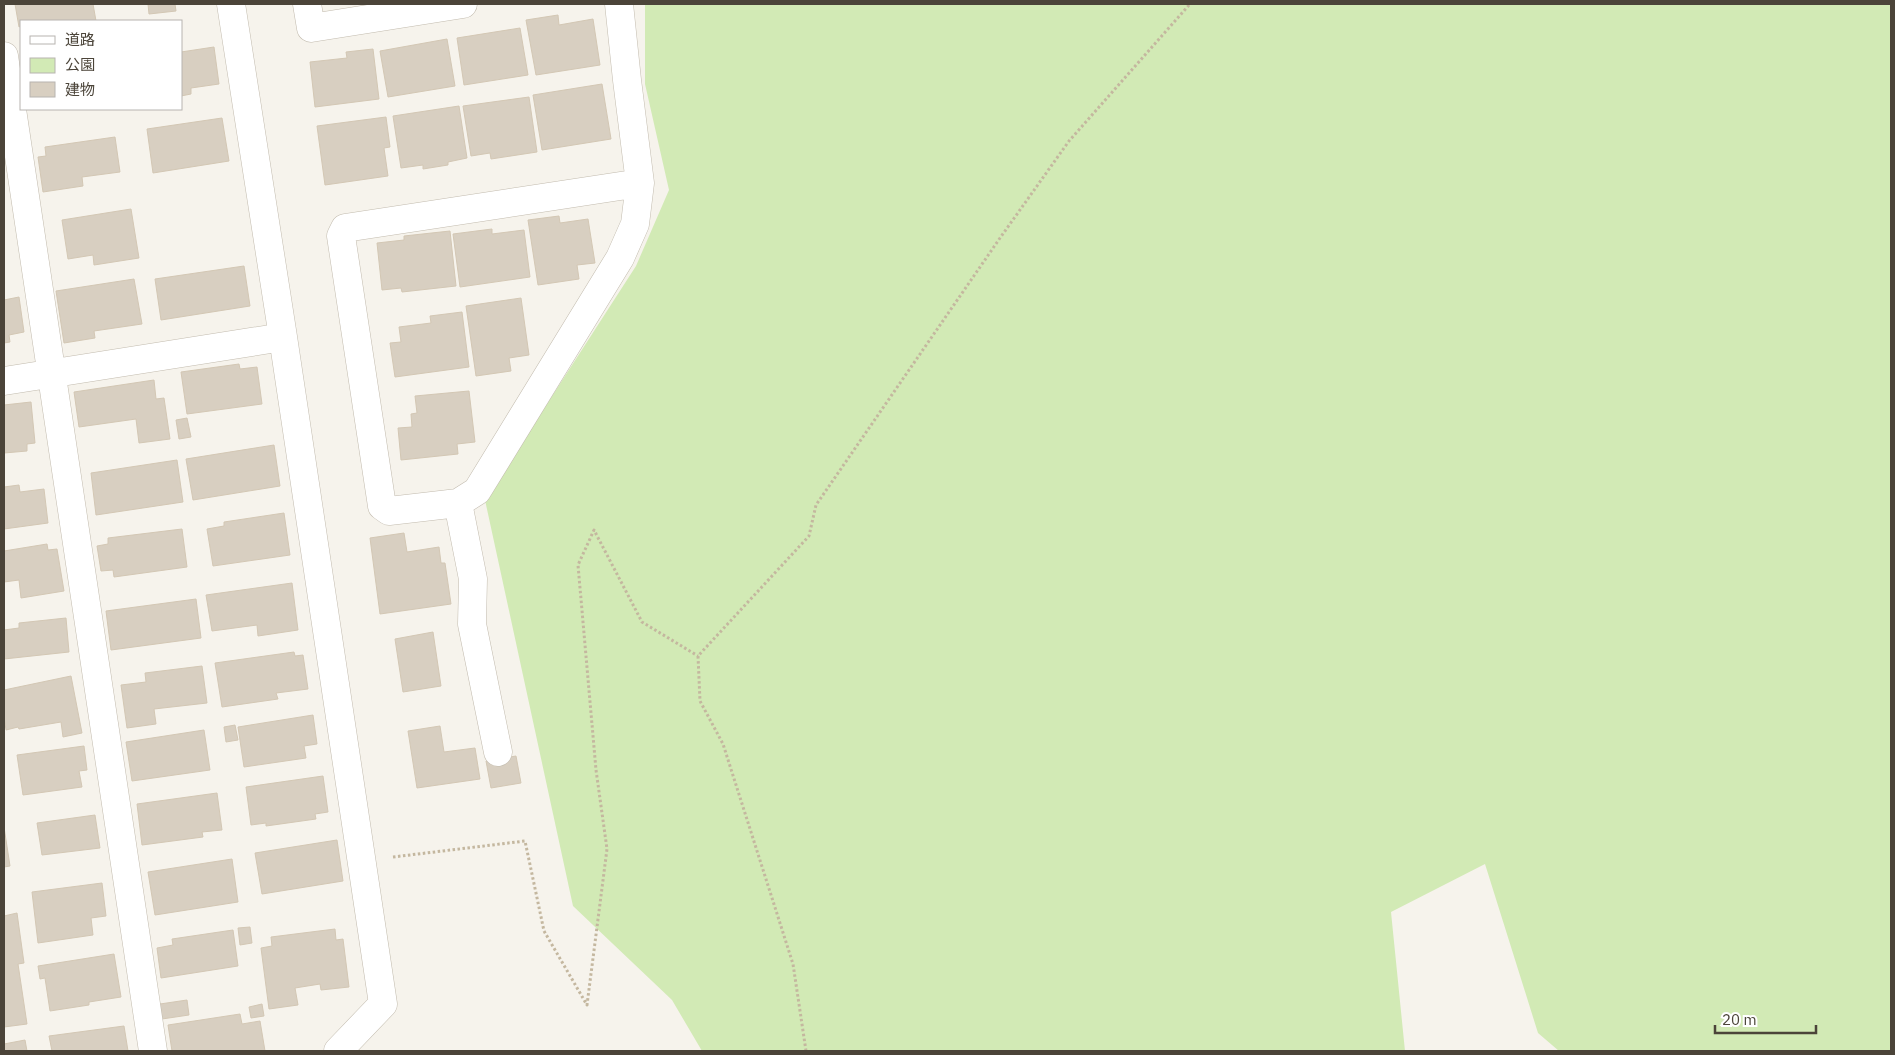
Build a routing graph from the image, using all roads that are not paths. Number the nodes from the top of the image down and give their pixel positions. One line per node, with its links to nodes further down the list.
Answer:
1 (231, 4): 7 (street)
2 (307, 4): 3 (street)
3 (463, 4)
4 (619, 4): 6 (street)
5 (4, 56): 8 (street)
6 (640, 182): 10 (street); 10 (street)
7 (283, 337): 8 (street); 13 (street)
8 (52, 374): 9 (street); 12 (street)
9 (4, 381)
10 (458, 503): 11 (street)
11 (498, 752)
12 (153, 1051)
13 (338, 1051)

